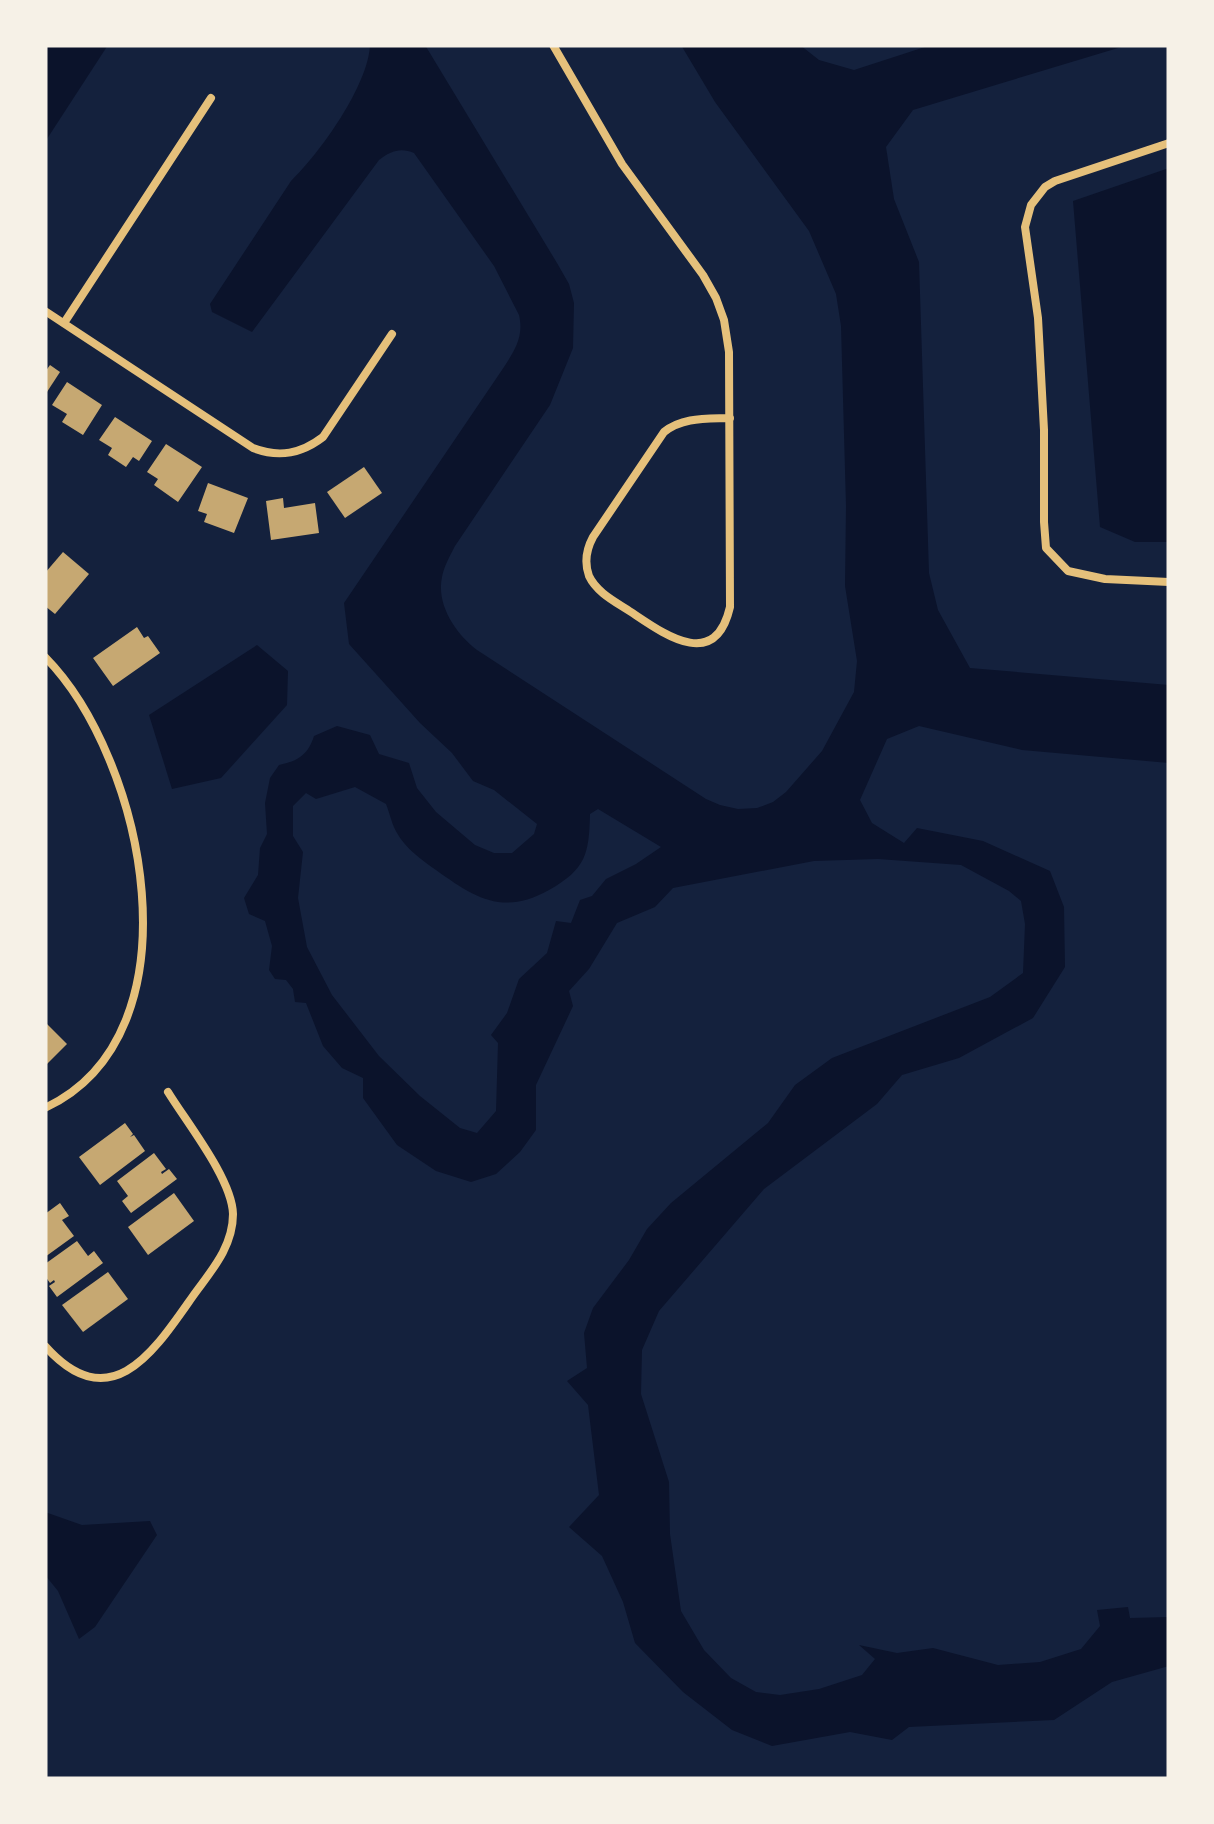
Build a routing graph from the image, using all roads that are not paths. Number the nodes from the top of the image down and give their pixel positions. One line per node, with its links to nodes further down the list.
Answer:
1 (553, 45): 7 (street)
2 (211, 98): 5 (street)
3 (1169, 143): 8 (street)
4 (45, 311): 5 (street)
5 (64, 324): 6 (street)
6 (392, 334)
7 (730, 418): 7 (street)
8 (1169, 582)
9 (45, 657): 11 (street)
10 (168, 1092): 12 (street)
11 (45, 1108)
12 (45, 1346)

